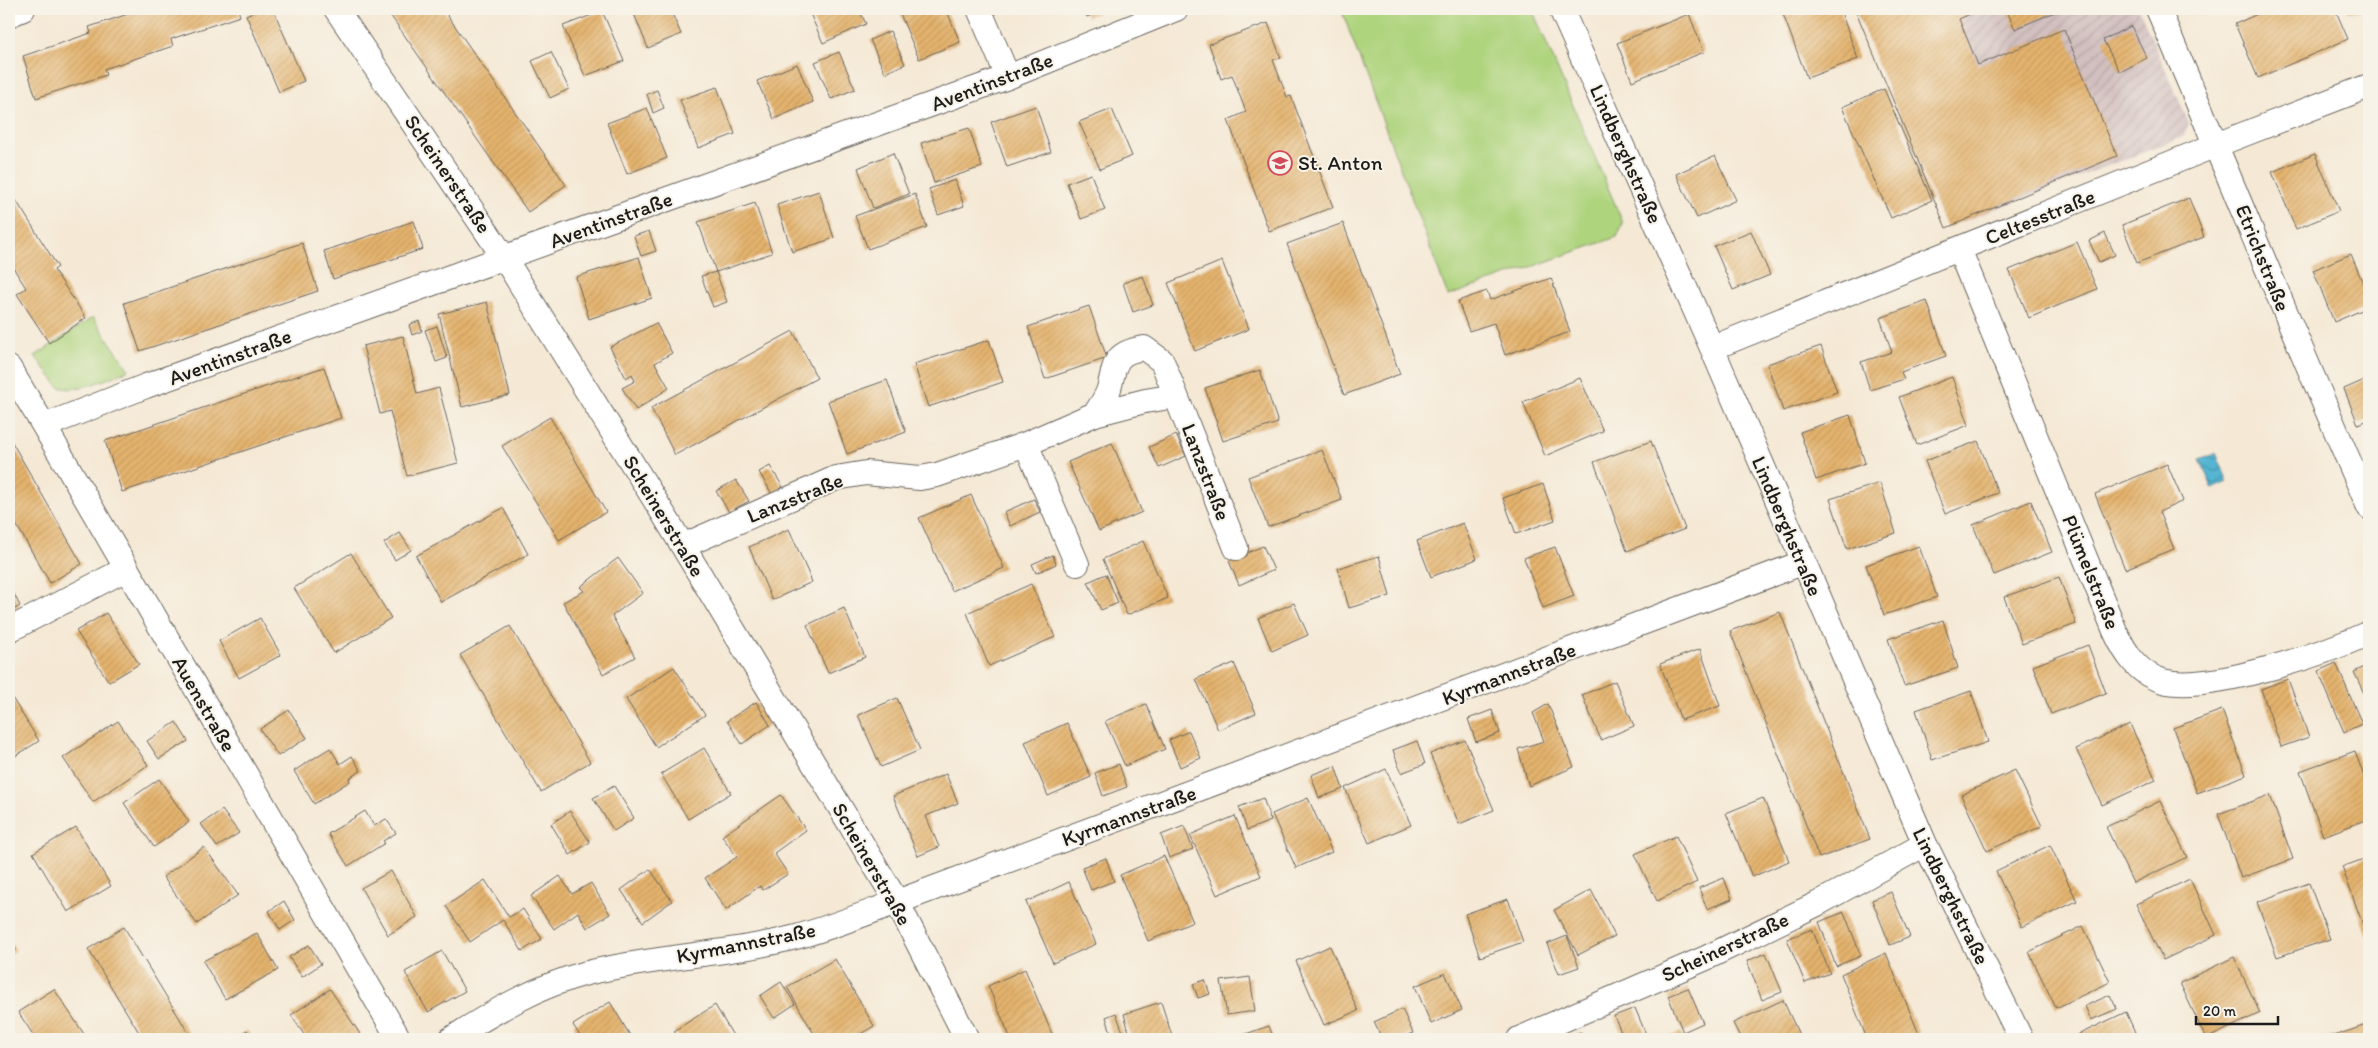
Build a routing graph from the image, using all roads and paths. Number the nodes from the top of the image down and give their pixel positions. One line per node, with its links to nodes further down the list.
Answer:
1 (23, 9): 7 (street)
2 (336, 9): 12 (street, Scheinerstraße)
3 (979, 9): 8 (street)
4 (1176, 9): 8 (street, Aventinstraße)
5 (1561, 9): 13 (street, Lindberghstraße)
6 (2158, 9): 10 (street, Etrichstraße)
7 (9, 15)
8 (1008, 77): 12 (street, Aventinstraße)
9 (2369, 86): 10 (street, Celtesstraße)
10 (2216, 145): 11 (street, Celtesstraße); 19 (street, Etrichstraße)
11 (1959, 250): 13 (street, Celtesstraße); 26 (street, Plümelstraße)
12 (505, 259): 17 (street, Aventinstraße); 20 (street, Scheinerstraße)
13 (1712, 348): 22 (street, Lindberghstraße)
14 (9, 368): 17 (street, Auenstraße)
15 (1176, 396): 16 (street, Lanzstraße); 16 (street, Lanzstraße); 21 (street, Lanzstraße)
16 (1095, 414): 18 (street, Lanzstraße)
17 (44, 426): 24 (street, Auenstraße)
18 (1026, 444): 20 (street, Lanzstraße); 23 (street)
19 (2369, 507)
20 (683, 546): 28 (street, Scheinerstraße)
21 (1236, 548)
22 (1802, 563): 27 (street, Lindberghstraße); 28 (street, Kyrmannstraße)
23 (1077, 564)
24 (126, 569): 25 (street); 29 (street, Auenstraße)
25 (9, 630)
26 (2369, 634)
27 (1925, 844): 32 (street, Scheinerstraße); 33 (street, Lindberghstraße)
28 (897, 902): 30 (street, Kyrmannstraße); 31 (street, Scheinerstraße)
29 (399, 1039)
30 (451, 1039)
31 (967, 1039)
32 (1519, 1039)
33 (2021, 1039)

